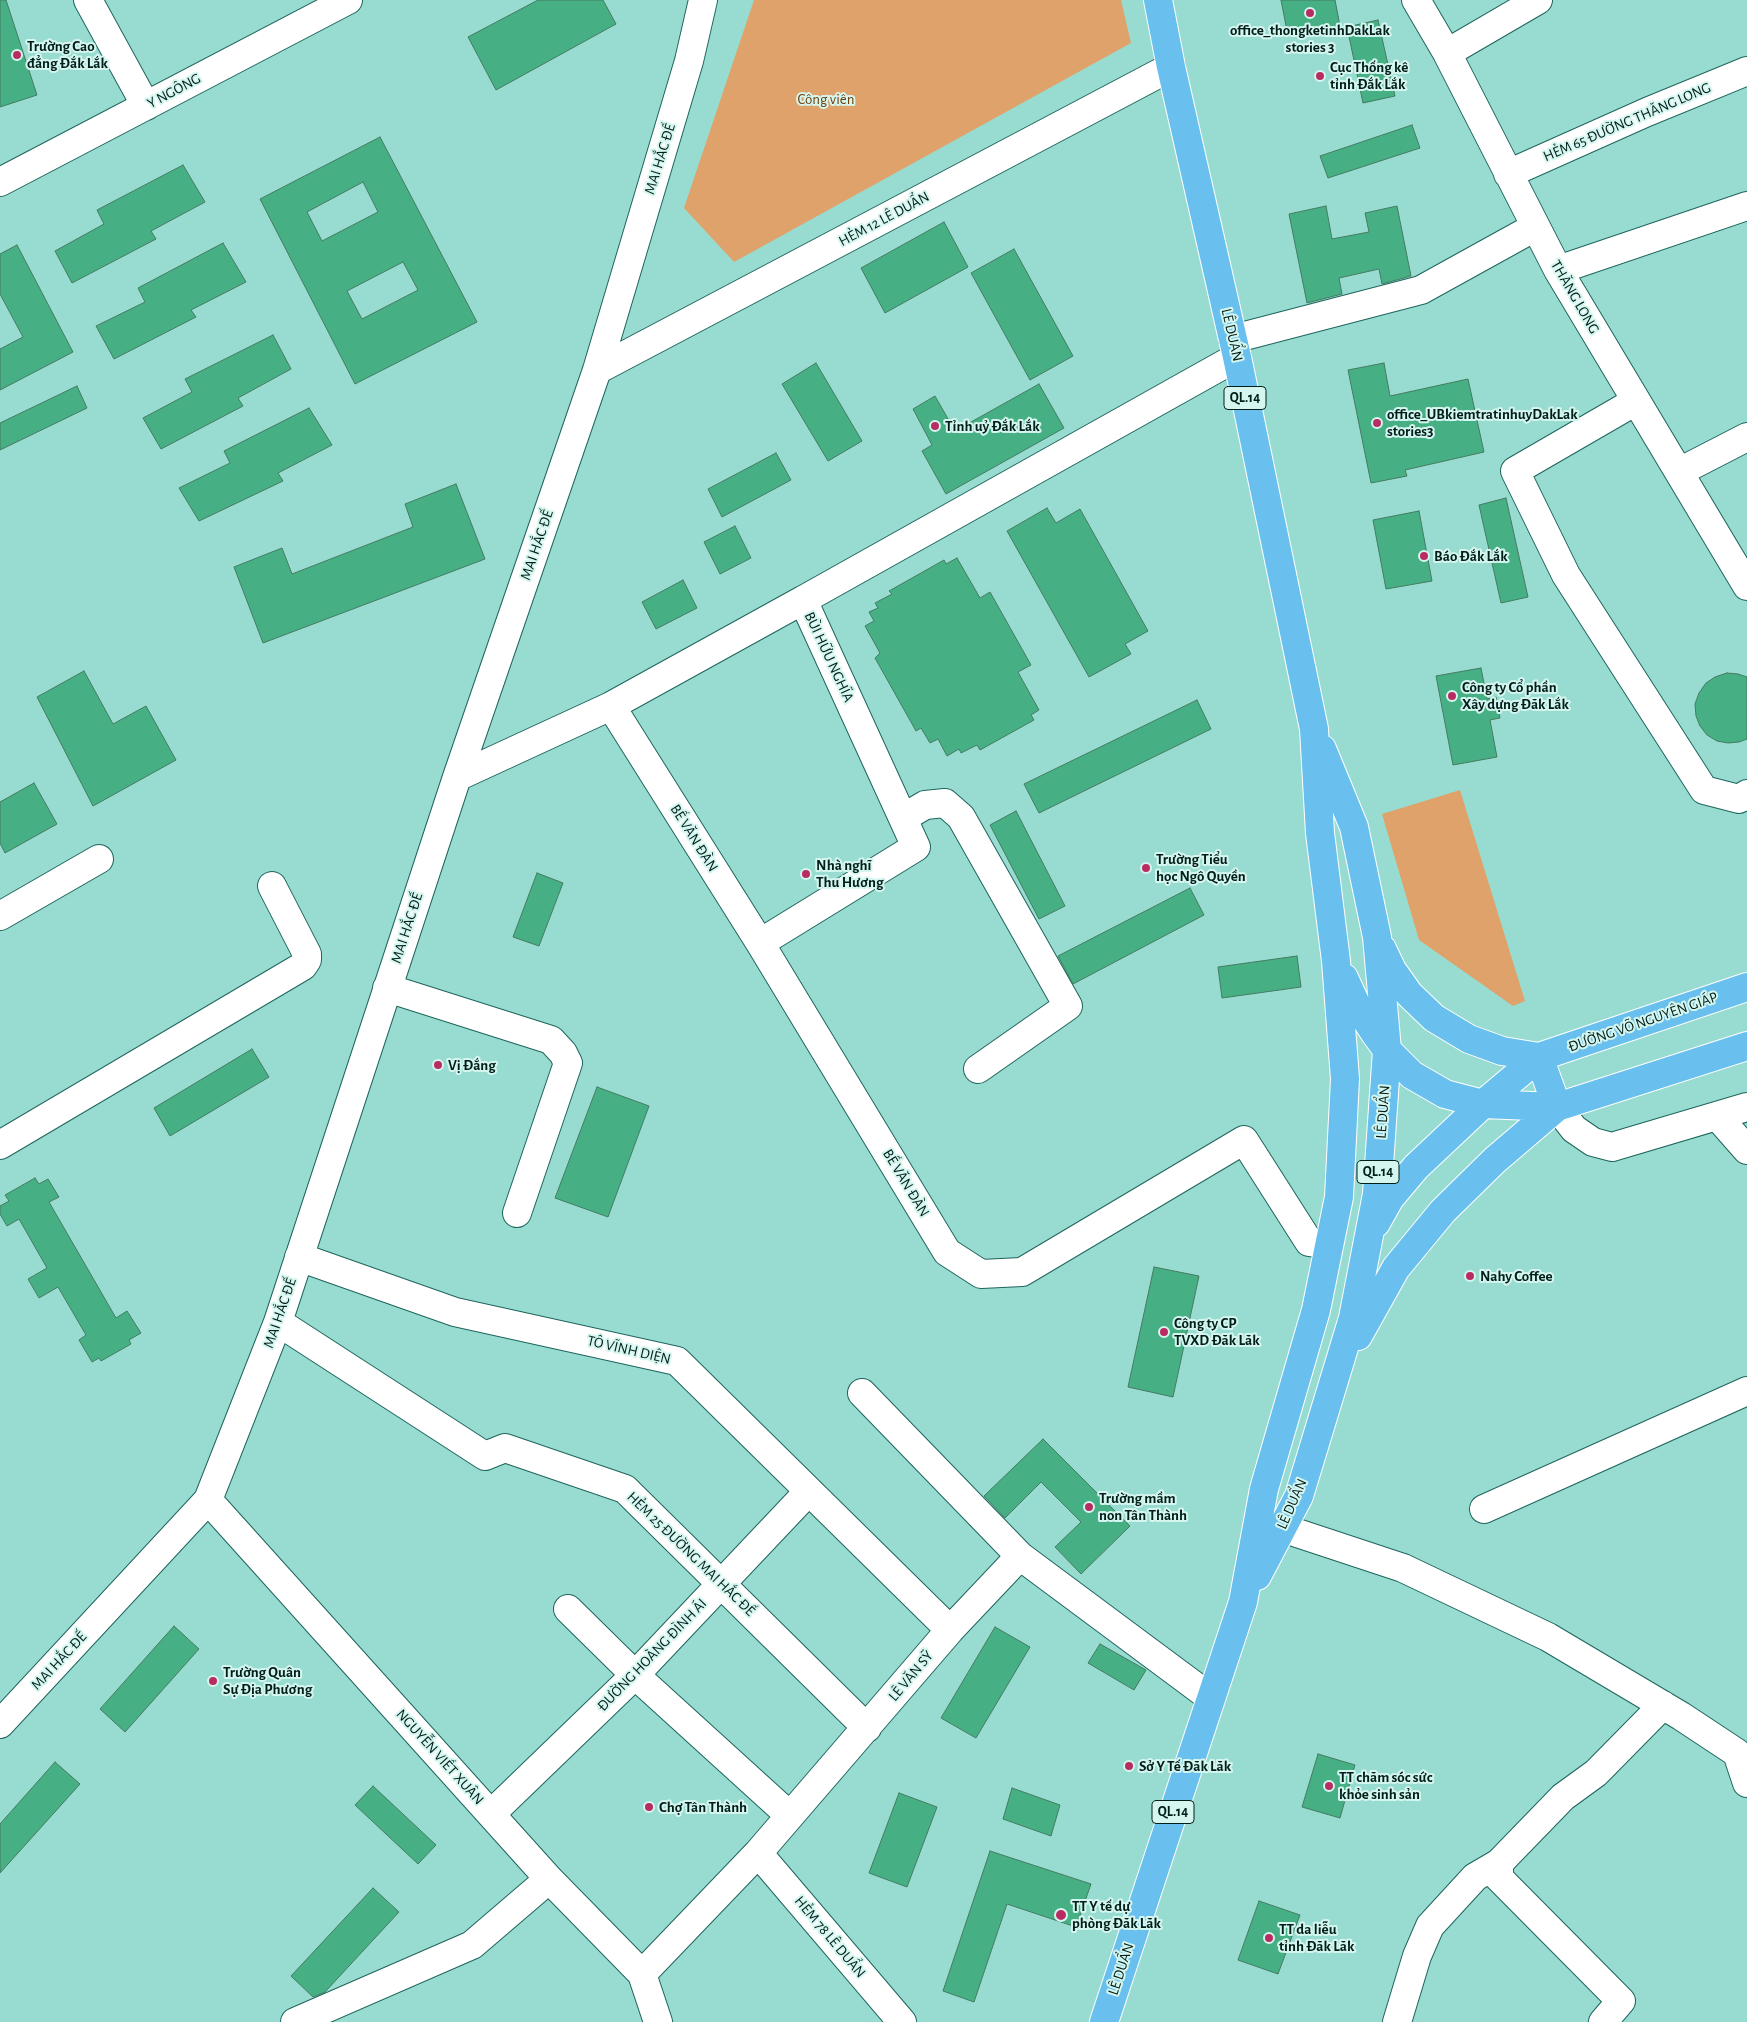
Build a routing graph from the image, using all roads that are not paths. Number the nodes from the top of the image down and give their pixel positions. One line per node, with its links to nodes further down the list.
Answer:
1 (88, 0): 12 (street)
2 (348, 0): 12 (street, Y NGÔNG)
3 (703, 0): 9 (street, MAI HẮC ĐẾ)
4 (716, 0): 9 (street, MAI HẮC ĐẾ)
5 (1158, 0): 10 (main road, LÊ DUẨN / QL.14)
6 (1416, 0): 8 (street, THĂNG LONG)
7 (1538, 0): 8 (street)
8 (1447, 53): 13 (street, THĂNG LONG)
9 (689, 62): 19 (street, MAI HẮC ĐẾ)
10 (1171, 68): 18 (main road, LÊ DUẨN / QL.14); 19 (street, HẺM 12 LÊ DUẨN)
11 (1747, 71): 13 (street, HẺM 65 ĐƯỜNG THĂNG LONG)
12 (146, 106): 14 (street, Y NGÔNG)
13 (1508, 174): 16 (street, THĂNG LONG)
14 (0, 182)
15 (1747, 206): 17 (street)
16 (1535, 227): 17 (street, THĂNG LONG); 18 (street)
17 (1558, 270): 20 (street, THĂNG LONG)
18 (1235, 348): 24 (street); 26 (main road, LÊ DUẨN / QL.14)
19 (597, 370): 27 (street, MAI HẮC ĐẾ)
20 (1636, 401): 22 (street, THĂNG LONG); 28 (street)
21 (1747, 436): 22 (street)
22 (1679, 472): 23 (street, THĂNG LONG)
23 (1747, 586)
24 (802, 600): 25 (street, BÙI HỮU NGHĨA); 29 (street, BÙI HỮU NGHĨA)
25 (611, 706): 27 (street, BÙI HỮU NGHĨA); 34 (street, BẾ VĂN ĐÀN)
26 (1314, 729): 33 (main road, LÊ DUẨN / QL.14); 35 (main road, LÊ DUẨN / QL.14)
27 (457, 778): 37 (street, MAI HẮC ĐẾ)
28 (1747, 794)
29 (903, 818): 34 (street, BÙI HỮU NGHĨA); 41 (street)
30 (99, 859): 32 (street)
31 (272, 886): 46 (street)
32 (0, 916)
33 (1377, 936): 39 (main road, LÊ DUẨN / QL.14); 40 (main road)
34 (760, 943): 50 (street, BẾ VĂN ĐÀN)
35 (1336, 961): 39 (main road); 50 (main road, LÊ DUẨN / QL.14)
36 (1747, 987): 40 (main road, ĐƯỜNG VÕ NGUYÊN GIÁP)
37 (387, 988): 48 (street); 51 (street, MAI HẮC ĐẾ)
38 (1747, 1046): 43 (main road)
39 (1387, 1050): 42 (main road); 49 (main road, LÊ DUẨN / QL.14)
40 (1539, 1057): 42 (main road); 43 (main road)
41 (978, 1068)
42 (1483, 1104): 43 (main road); 49 (main road)
43 (1557, 1107): 45 (street); 54 (main road)
44 (1747, 1107): 45 (street)
45 (1718, 1117): 47 (street)
46 (0, 1145)
47 (1747, 1150)
48 (517, 1213)
49 (1369, 1234): 52 (main road); 54 (main road, LÊ DUẨN / QL.14)
50 (1329, 1246): 52 (main road, LÊ DUẨN / QL.14)
51 (299, 1256): 53 (street, MAI HẮC ĐẾ); 57 (street, TÔ VĨNH DIỆN)
52 (1316, 1310): 63 (main road, LÊ DUẨN / QL.14)
53 (278, 1322): 58 (street, MAI HẮC ĐẾ); 62 (street, HẺM 25 ĐƯỜNG MAI HẮC ĐẾ)
54 (1335, 1376): 60 (main road, LÊ DUẨN / QL.14)
55 (1747, 1391): 59 (street)
56 (862, 1393): 61 (street)
57 (808, 1492): 62 (street, ĐƯỜNG HOÀNG ĐÌNH ÁI); 65 (street, TÔ VĨNH DIỆN)
58 (208, 1500): 69 (street, MAI HẮC ĐẾ); 73 (street, NGUYỄN VIẾT XUÂN)
59 (1484, 1509)
60 (1282, 1528): 63 (main road, LÊ DUẨN / QL.14); 68 (street)
61 (1020, 1556): 65 (street, LÊ VĂN SỸ); 67 (street)
62 (721, 1583): 66 (street, ĐƯỜNG HOÀNG ĐÌNH ÁI); 70 (street, HẺM 25 ĐƯỜNG MAI HẮC ĐẾ)
63 (1243, 1602): 67 (main road, LÊ DUẨN / QL.14)
64 (568, 1609): 66 (street)
65 (950, 1630): 70 (street, LÊ VĂN SỸ)
66 (635, 1675): 73 (street, ĐƯỜNG HOÀNG ĐÌNH ÁI); 74 (street)
67 (1212, 1698): 82 (main road, LÊ DUẨN / QL.14)
68 (1663, 1705): 71 (street); 76 (street)
69 (0, 1724)
70 (867, 1728): 74 (street, LÊ VĂN SỸ)
71 (1739, 1743): 72 (street)
72 (1747, 1783)
73 (491, 1814): 77 (street, NGUYỄN VIẾT XUÂN)
74 (789, 1815): 75 (street, LÊ VĂN SỸ)
75 (758, 1853): 78 (street, LÊ VĂN SỸ); 81 (street, HẺM 78 LÊ DUẨN)
76 (1499, 1863): 83 (street); 84 (street)
77 (549, 1879): 78 (street, NGUYỄN VIẾT XUÂN); 79 (street)
78 (642, 1974): 80 (street, NGUYỄN VIẾT XUÂN)
79 (295, 2022)
80 (658, 2022)
81 (902, 2022)
82 (1104, 2022)
83 (1398, 2022)
84 (1603, 2022)

